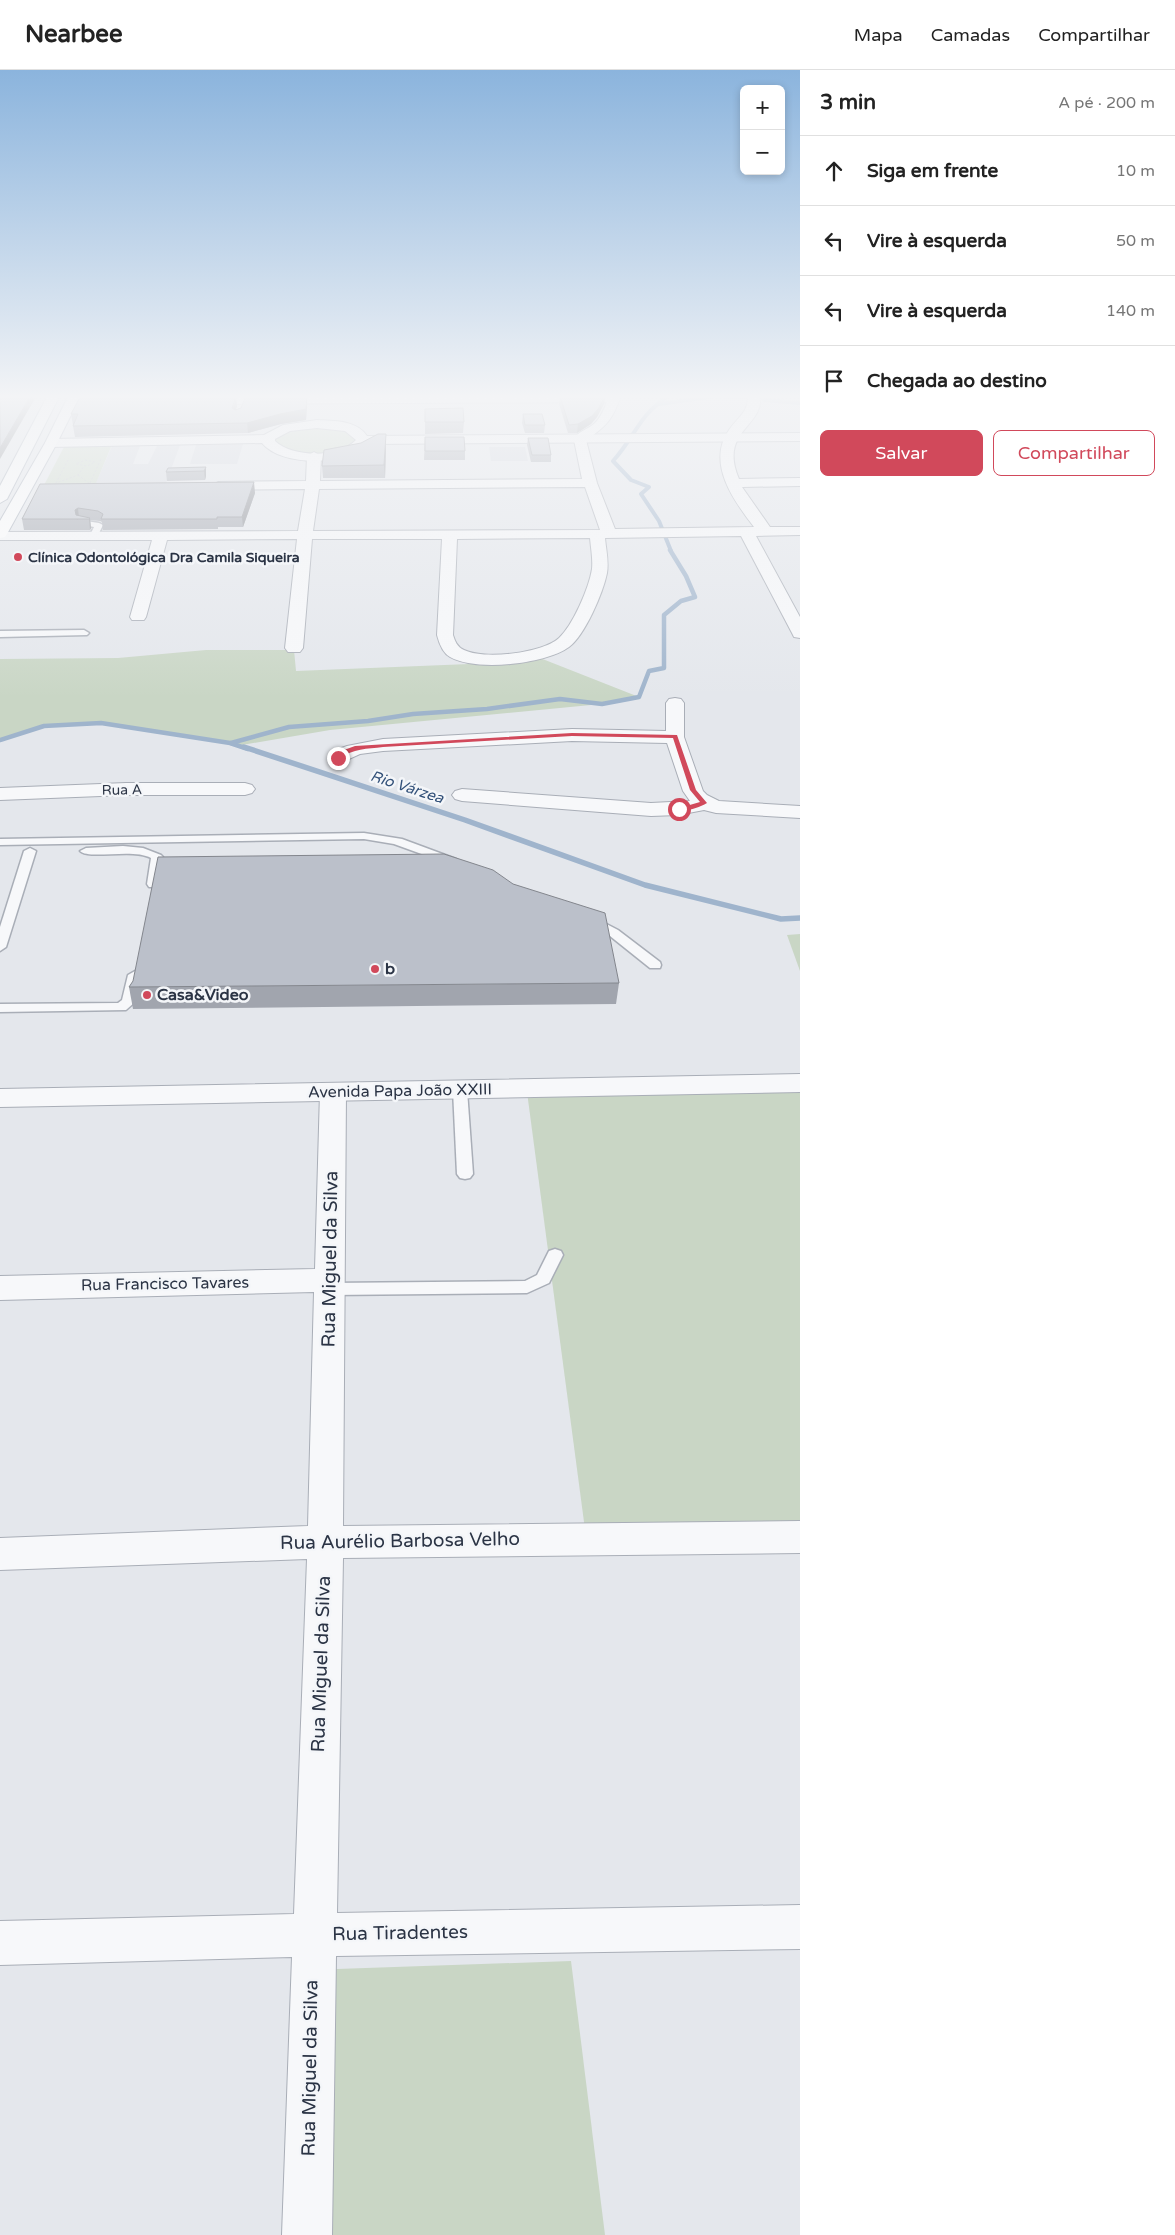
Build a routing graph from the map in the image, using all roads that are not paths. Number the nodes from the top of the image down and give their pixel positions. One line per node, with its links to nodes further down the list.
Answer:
1 (23, 496): 14 (main road)
2 (311, 496): 9 (street)
3 (593, 496): 11 (street)
4 (739, 496): 6 (street)
5 (82, 522): 12 (lane)
6 (765, 531): 7 (street); 8 (street)
7 (800, 531)
8 (746, 532): 11 (street); 17 (street)
9 (305, 534): 10 (street); 13 (street); 19 (street)
10 (450, 534): 11 (street); 11 (street)
11 (603, 534)
12 (94, 536): 13 (street); 14 (street)
13 (161, 536): 15 (street)
14 (4, 538)
15 (138, 616)
16 (84, 633): 18 (lane)
17 (800, 633)
18 (0, 634)
19 (294, 648)
20 (675, 703): 21 (street)
21 (676, 737): 22 (street); 26 (street)
22 (338, 758)
23 (245, 789): 24 (street, Rua A)
24 (0, 794)
25 (462, 795): 26 (street)
26 (704, 803): 27 (street)
27 (800, 812)
28 (0, 842): 31 (lane)
29 (0, 851): 30 (lane)
30 (30, 851): 32 (lane); 34 (lane)
31 (462, 865)
32 (150, 901)
33 (582, 915): 35 (lane)
34 (0, 947)
35 (655, 965)
36 (136, 966): 37 (lane)
37 (0, 1008)
38 (800, 1083): 39 (street, Avenida Papa João XXIII)
39 (460, 1090): 40 (street, Avenida Papa João XXIII); 42 (lane)
40 (334, 1092): 41 (street, Avenida Papa João XXIII); 44 (street, Rua Miguel da Silva)
41 (0, 1098)
42 (465, 1174)
43 (555, 1255): 44 (lane)
44 (330, 1285): 45 (street, Rua Francisco Tavares); 47 (street, Rua Miguel da Silva)
45 (0, 1288)
46 (800, 1537): 47 (street, Rua Aurélio Barbosa Velho)
47 (325, 1542): 48 (street, Rua Aurélio Barbosa Velho); 50 (street, Rua Miguel da Silva)
48 (0, 1554)
49 (800, 1927): 50 (street, Rua Tiradentes)
50 (314, 1935): 51 (street, Rua Tiradentes); 52 (street, Rua Miguel da Silva)
51 (0, 1943)
52 (307, 2235)

